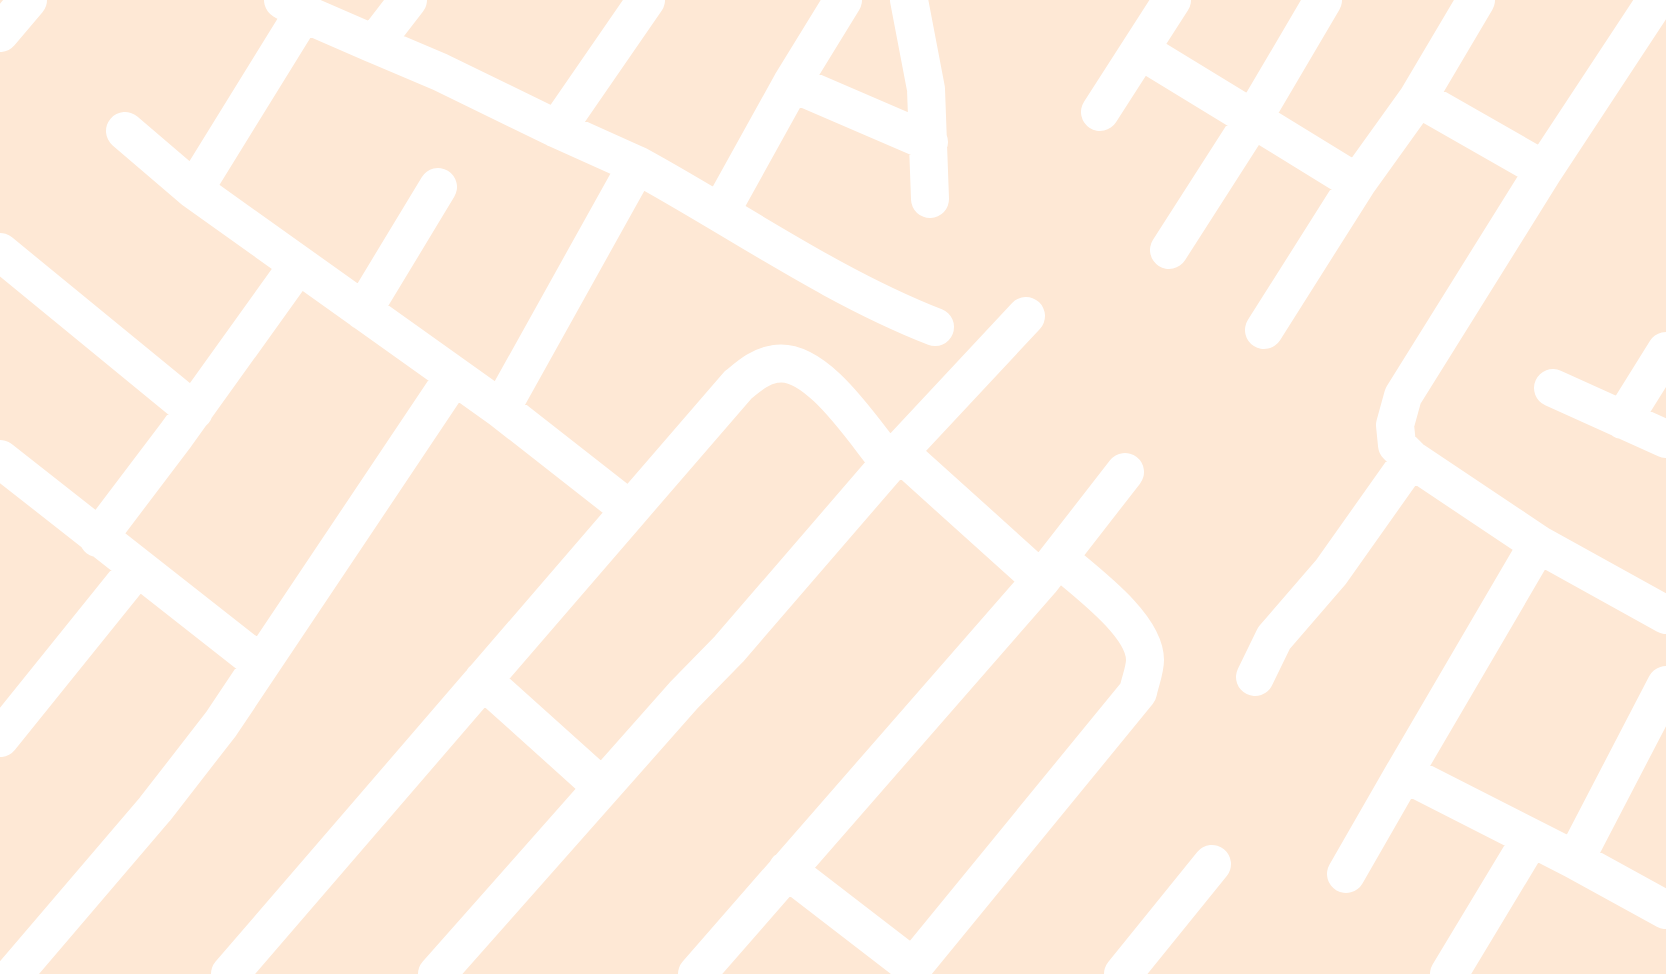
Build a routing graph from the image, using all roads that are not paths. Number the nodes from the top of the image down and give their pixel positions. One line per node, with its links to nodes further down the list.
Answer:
1 (28, 0): 11 (street)
2 (408, 0): 12 (street)
3 (646, 0): 18 (street)
4 (843, 0): 14 (street)
5 (909, 0): 20 (street)
6 (1172, 0): 13 (street)
7 (1323, 0): 17 (street)
8 (1476, 0): 15 (street)
9 (1656, 0): 22 (street)
10 (293, 6): 12 (street); 25 (street)
11 (0, 33)
12 (374, 44): 18 (street)
13 (1140, 50): 16 (street); 17 (street)
14 (792, 83): 20 (street); 27 (street)
15 (1418, 98): 22 (street); 23 (street)
16 (1100, 112)
17 (1253, 119): 23 (street); 28 (street)
18 (557, 129): 21 (street)
19 (125, 131): 25 (street)
20 (929, 142): 26 (street)
21 (638, 165): 27 (street); 38 (street)
22 (1544, 170): 44 (street)
23 (1357, 183): 34 (street)
24 (438, 187): 31 (street)
25 (194, 190): 30 (street)
26 (930, 199)
27 (722, 211): 33 (street)
28 (1169, 250)
29 (0, 253): 39 (street)
30 (298, 265): 31 (street); 39 (street)
31 (363, 311): 36 (street)
32 (1026, 316): 42 (street)
33 (935, 327)
34 (1264, 330)
35 (1666, 351): 40 (street)
36 (454, 376): 38 (street); 52 (street)
37 (1553, 387): 40 (street)
38 (501, 410): 46 (street)
39 (194, 411): 47 (street)
40 (1623, 420): 41 (street)
41 (1666, 439)
42 (894, 457): 46 (street); 50 (street); 58 (street)
43 (0, 459): 47 (street)
44 (1411, 459): 48 (street); 53 (street)
45 (1125, 472): 50 (street)
46 (630, 510): 54 (street)
47 (98, 538): 49 (street)
48 (1538, 544): 51 (street); 57 (street)
49 (137, 568): 52 (street); 56 (street)
50 (1050, 569): 62 (street); 65 (street)
51 (1666, 615)
52 (261, 664): 66 (street)
53 (1255, 677)
54 (483, 680): 58 (street); 67 (street)
55 (1666, 685): 60 (street)
56 (0, 738)
57 (1404, 774): 59 (street); 63 (street)
58 (603, 787): 68 (street)
59 (1531, 838): 60 (street); 71 (street)
60 (1575, 860): 64 (street)
61 (1212, 864): 70 (street)
62 (788, 870): 65 (street); 69 (street)
63 (1346, 874)
64 (1666, 910)
65 (913, 972)
66 (15, 974)
67 (230, 974)
68 (437, 974)
69 (698, 974)
70 (1123, 974)
71 (1449, 974)

